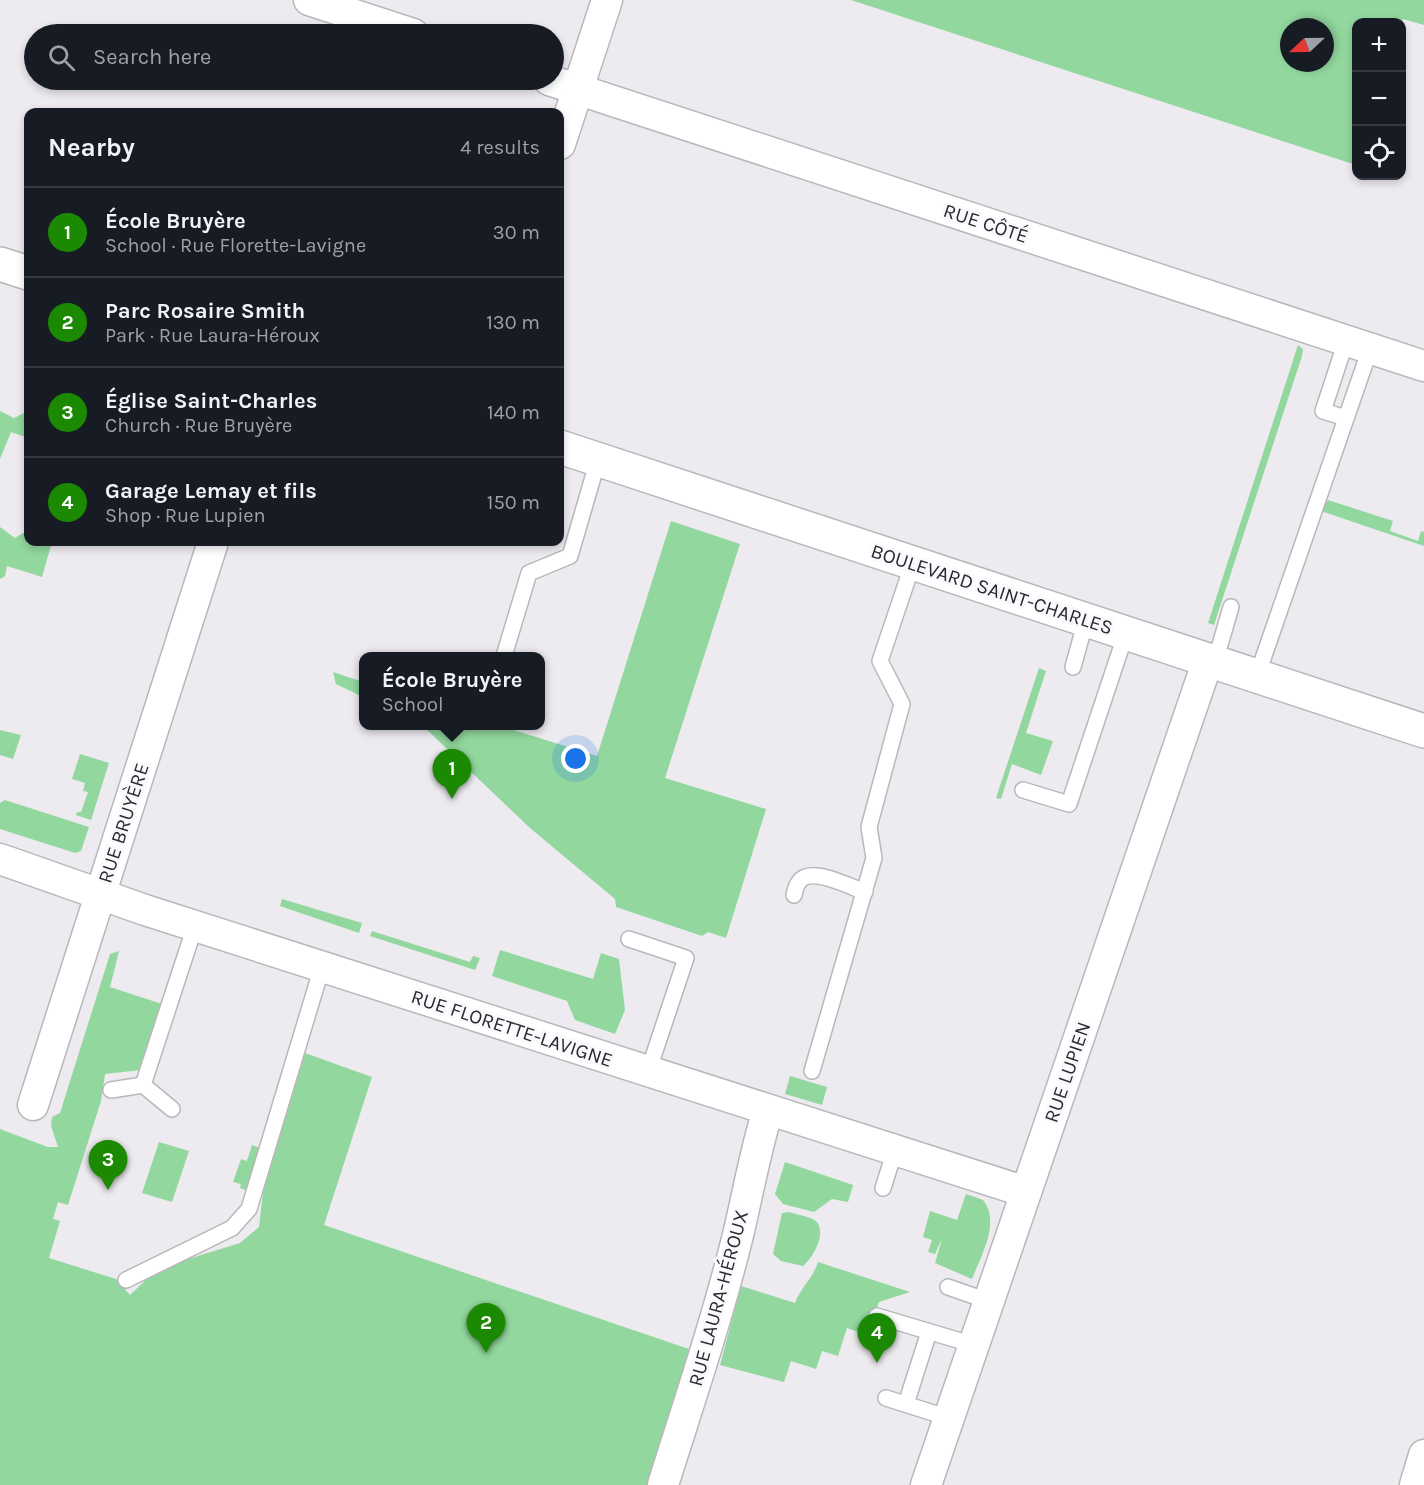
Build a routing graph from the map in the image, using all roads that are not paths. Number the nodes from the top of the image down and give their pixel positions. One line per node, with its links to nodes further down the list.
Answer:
1 (309, 0): 3 (street)
2 (608, 0): 5 (street)
3 (382, 24)
4 (564, 85): 5 (street, RUE CÔTÉ)
5 (578, 89): 6 (street); 9 (street, RUE CÔTÉ)
6 (564, 132)
7 (0, 264): 8 (street)
8 (24, 272)
9 (1358, 345): 10 (street, RUE CÔTÉ); 11 (lane); 11 (lane)
10 (1424, 366)
11 (1346, 418): 22 (lane)
12 (564, 448): 13 (street, BOULEVARD SAINT-CHARLES)
13 (598, 460): 15 (street, BOULEVARD SAINT-CHARLES); 19 (lane)
14 (212, 546): 27 (street, RUE BRUYÈRE)
15 (913, 563): 17 (street, BOULEVARD SAINT-CHARLES); 26 (lane)
16 (1231, 608): 20 (lane)
17 (1086, 620): 18 (street, BOULEVARD SAINT-CHARLES); 21 (lane)
18 (1126, 633): 20 (street, BOULEVARD SAINT-CHARLES); 24 (lane)
19 (505, 652)
20 (1211, 661): 22 (street, BOULEVARD SAINT-CHARLES); 41 (street, RUE LUPIEN)
21 (1073, 667)
22 (1257, 676): 23 (street, BOULEVARD SAINT-CHARLES)
23 (1424, 731)
24 (1023, 790)
25 (0, 859): 27 (street, RUE FLORETTE-LAVIGNE)
26 (865, 892): 28 (lane); 32 (lane)
27 (100, 893): 29 (street, RUE FLORETTE-LAVIGNE); 36 (street, RUE BRUYÈRE)
28 (794, 895)
29 (195, 926): 31 (street, RUE FLORETTE-LAVIGNE); 34 (lane)
30 (629, 939): 33 (lane)
31 (322, 967): 33 (street, RUE FLORETTE-LAVIGNE); 42 (lane)
32 (812, 1071)
33 (648, 1072): 38 (street, RUE FLORETTE-LAVIGNE)
34 (143, 1085): 35 (lane); 37 (lane)
35 (111, 1090)
36 (33, 1105)
37 (172, 1109)
38 (768, 1110): 39 (street, RUE FLORETTE-LAVIGNE); 52 (street, RUE LAURA-HÉROUX)
39 (895, 1150): 40 (lane); 41 (street, RUE FLORETTE-LAVIGNE)
40 (883, 1188)
41 (1026, 1192): 44 (street, RUE LUPIEN)
42 (126, 1280)
43 (948, 1287): 44 (lane)
44 (988, 1301): 47 (street, RUE LUPIEN)
45 (877, 1316): 46 (lane)
46 (929, 1332): 47 (lane); 49 (lane)
47 (974, 1345): 50 (street, RUE LUPIEN)
48 (886, 1398): 49 (lane)
49 (906, 1404): 50 (lane)
50 (949, 1418): 53 (street, RUE LUPIEN)
51 (1424, 1455): 54 (street)
52 (663, 1485)
53 (926, 1485)
54 (1415, 1485)

